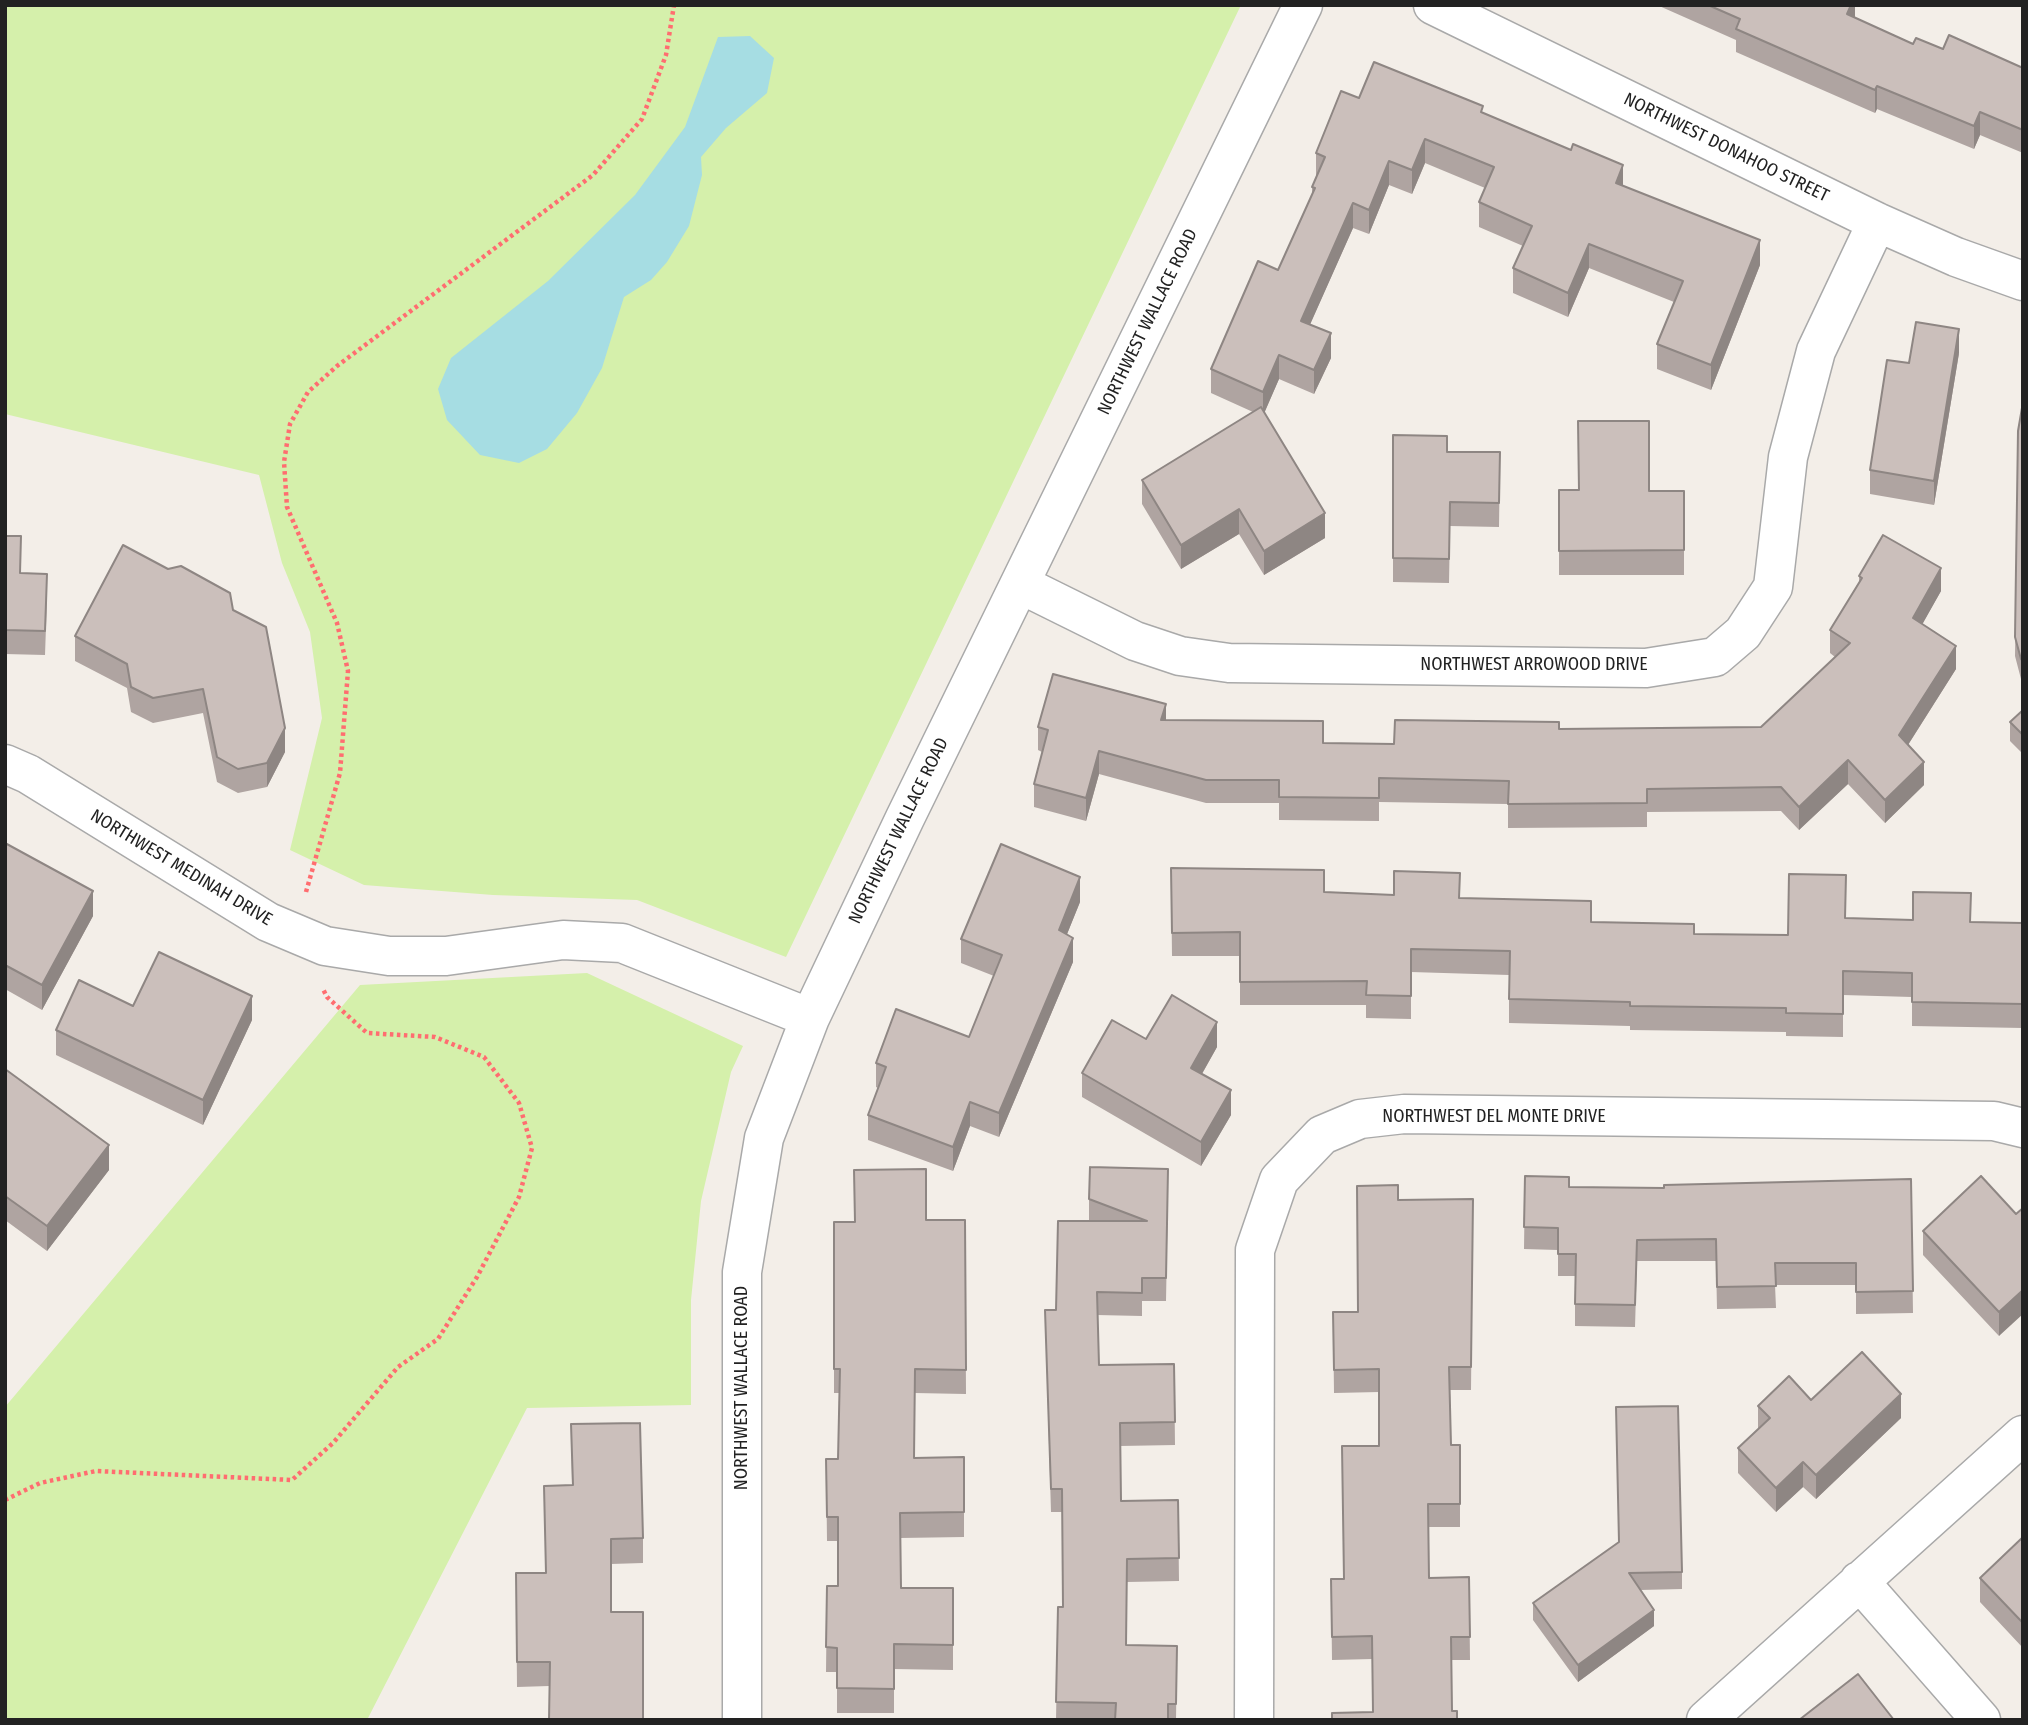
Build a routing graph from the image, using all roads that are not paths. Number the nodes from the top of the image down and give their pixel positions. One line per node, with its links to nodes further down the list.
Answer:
1 (1303, 5): 5 (street, NORTHWEST WALLACE ROAD)
2 (1433, 5): 3 (street, NORTHWEST DONAHOO STREET)
3 (1877, 222): 4 (street, NORTHWEST DONAHOO STREET); 5 (street, NORTHWEST ARROWOOD DRIVE)
4 (2023, 281)
5 (1020, 584): 7 (street, NORTHWEST WALLACE ROAD)
6 (5, 764): 7 (street, NORTHWEST MEDINAH DRIVE)
7 (810, 1018): 11 (street, NORTHWEST WALLACE ROAD)
8 (2023, 1128): 12 (street, NORTHWEST DEL MONTE DRIVE)
9 (2023, 1435): 10 (street)
10 (1859, 1581): 13 (street); 14 (street)
11 (742, 1720)
12 (1254, 1720)
13 (1706, 1720)
14 (1981, 1720)

